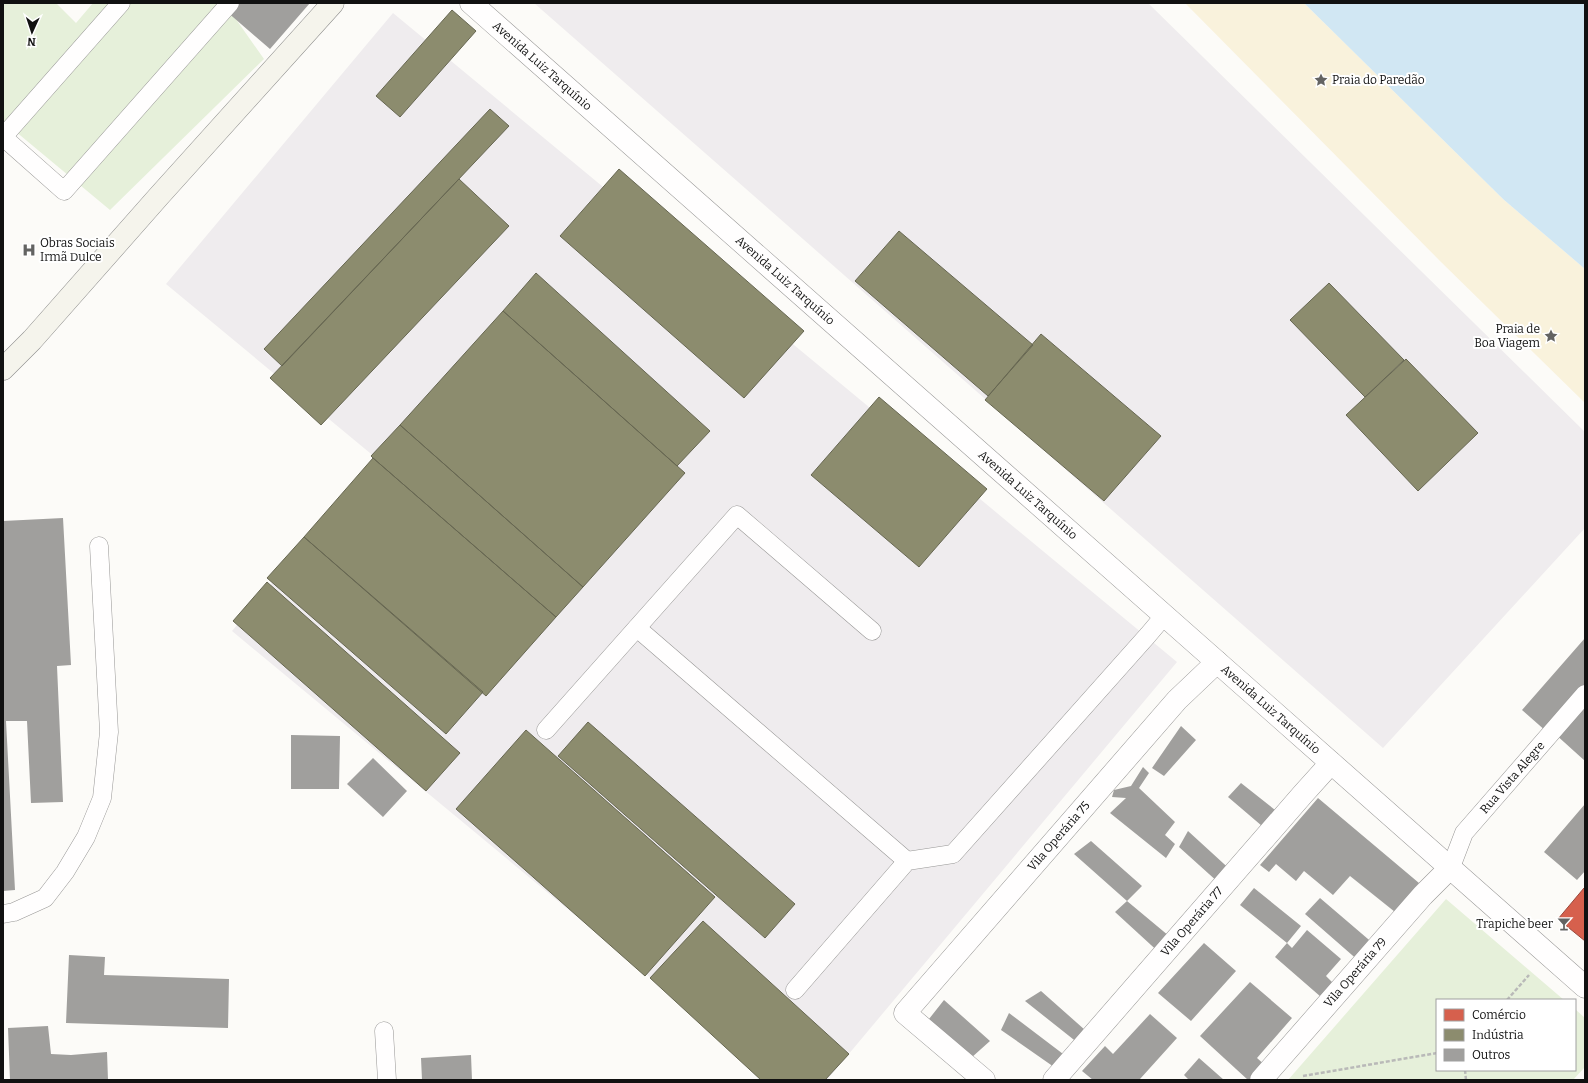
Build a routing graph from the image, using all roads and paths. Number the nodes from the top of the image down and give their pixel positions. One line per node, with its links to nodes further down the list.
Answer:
1 (121, 3): 5 (lane)
2 (230, 3): 5 (lane)
3 (333, 3): 6 (main road)
4 (471, 3): 8 (street, Avenida Luiz Tarquínio)
5 (3, 137)
6 (3, 369)
7 (99, 546): 17 (lane)
8 (1164, 616): 11 (street, Avenida Luiz Tarquínio); 15 (lane)
9 (637, 628): 10 (lane); 13 (lane); 15 (lane)
10 (872, 631)
11 (1217, 662): 14 (street, Avenida Luiz Tarquínio); 24 (street, Vila Operária 75)
12 (1585, 694): 16 (lane, Rua Vista Alegre)
13 (546, 730)
14 (1331, 763): 16 (street, Avenida Luiz Tarquínio); 25 (street, Vila Operária 77)
15 (907, 861): 19 (lane)
16 (1451, 867): 18 (street, Avenida Luiz Tarquínio); 26 (street, Vila Operária 79)
17 (3, 914)
18 (1585, 987)
19 (795, 990)
20 (384, 1031): 23 (lane)
21 (1436, 1053): 22 (path)
22 (1295, 1077)
23 (387, 1080)
24 (984, 1080)
25 (1054, 1080)
26 (1261, 1080)

